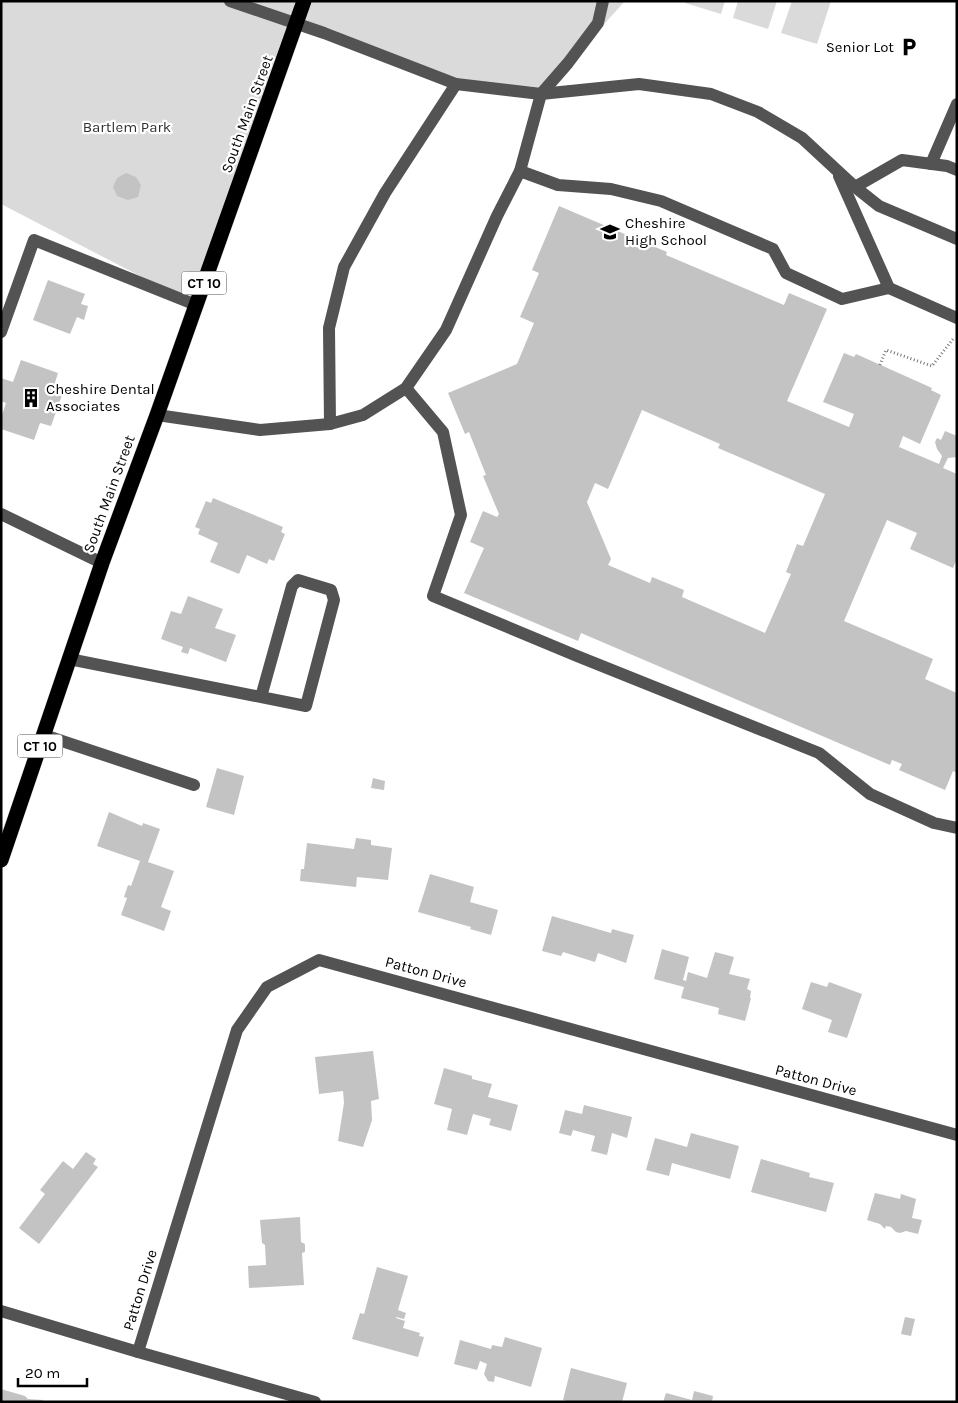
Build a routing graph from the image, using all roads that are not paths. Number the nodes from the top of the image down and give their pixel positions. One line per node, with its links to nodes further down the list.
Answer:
1 (230, 1): 4 (street)
2 (304, 1): 4 (highway, South Main Street / CT 10)
3 (603, 1): 6 (street)
4 (298, 23): 5 (street); 15 (highway, South Main Street / CT 10)
5 (456, 84): 6 (street); 20 (street)
6 (541, 94): 9 (street); 11 (street)
7 (957, 104): 8 (street)
8 (931, 164): 10 (street); 12 (street)
9 (836, 169): 12 (street); 14 (street)
10 (957, 170)
11 (520, 171): 14 (street); 18 (street)
12 (856, 188): 13 (street)
13 (957, 239)
14 (889, 288): 16 (street)
15 (196, 305): 17 (street); 19 (highway, South Main Street / CT 10)
16 (957, 318)
17 (1, 332)
18 (406, 388): 20 (street); 27 (street)
19 (157, 415): 20 (street); 22 (highway, South Main Street / CT 10)
20 (330, 424)
21 (1, 514): 22 (street)
22 (102, 563): 23 (highway, South Main Street / CT 10)
23 (69, 659): 24 (street); 25 (highway, South Main Street / CT 10)
24 (261, 697): 24 (street)
25 (44, 734): 26 (street); 28 (highway, South Main Street / CT 10)
26 (194, 785)
27 (957, 828)
28 (1, 860)
29 (957, 1135): 31 (street, Patton Drive)
30 (1, 1311): 31 (street, Patton Drive)
31 (138, 1352): 32 (street, Patton Drive)
32 (315, 1402)

